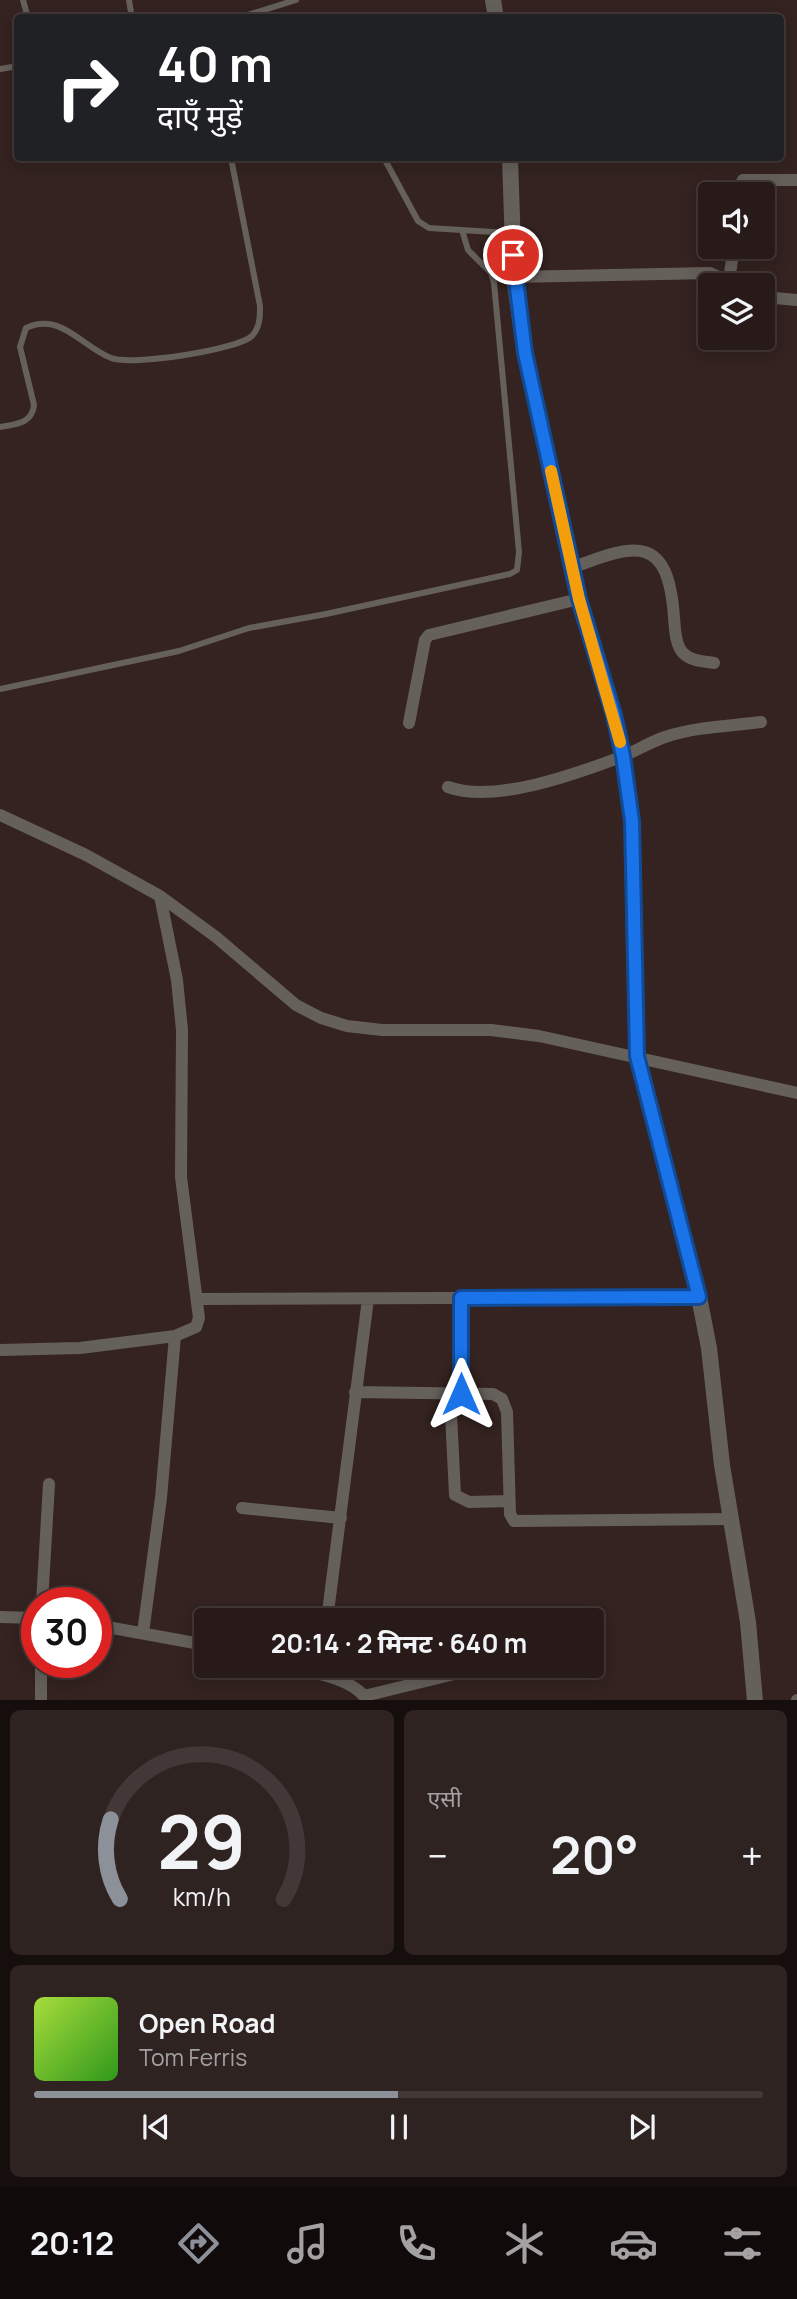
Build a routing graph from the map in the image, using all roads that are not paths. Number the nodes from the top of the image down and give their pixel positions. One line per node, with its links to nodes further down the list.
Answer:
1 (296, 0): 2 (lane)
2 (256, 14)
3 (232, 161): 14 (lane)
4 (386, 161): 8 (lane)
5 (510, 161): 9 (street)
6 (797, 180): 7 (street)
7 (742, 182)
8 (461, 230): 9 (lane); 18 (lane)
9 (513, 233): 11 (street)
10 (698, 273): 11 (street)
11 (514, 277): 15 (street)
12 (775, 298): 13 (street)
13 (797, 300)
14 (0, 427)
15 (572, 569): 16 (street); 17 (street)
16 (579, 599): 20 (street); 21 (street)
17 (714, 663)
18 (0, 689)
19 (761, 722): 21 (street)
20 (409, 723)
21 (623, 756): 22 (street); 25 (street)
22 (448, 788)
23 (0, 815): 24 (street)
24 (160, 896): 25 (street); 29 (street)
25 (637, 1056): 26 (street); 27 (street)
26 (797, 1093)
27 (699, 1297): 28 (street); 39 (street)
28 (461, 1298): 30 (street); 34 (street)
29 (198, 1299): 30 (street); 31 (street)
30 (368, 1299): 33 (street)
31 (176, 1336): 32 (street); 45 (street)
32 (0, 1350)
33 (355, 1392): 34 (street); 38 (street)
34 (456, 1394): 36 (street); 36 (street)
35 (49, 1484): 40 (street)
36 (509, 1501): 39 (street)
37 (242, 1508): 38 (street)
38 (341, 1518): 41 (street)
39 (731, 1519): 52 (street)
40 (43, 1587)
41 (329, 1608)
42 (0, 1617): 43 (street)
43 (21, 1618)
44 (112, 1628): 45 (street)
45 (143, 1633): 46 (street)
46 (194, 1643)
47 (41, 1678): 51 (street)
48 (335, 1678): 50 (street)
49 (441, 1678): 50 (street)
50 (365, 1698)
51 (41, 1700)
52 (755, 1700)

